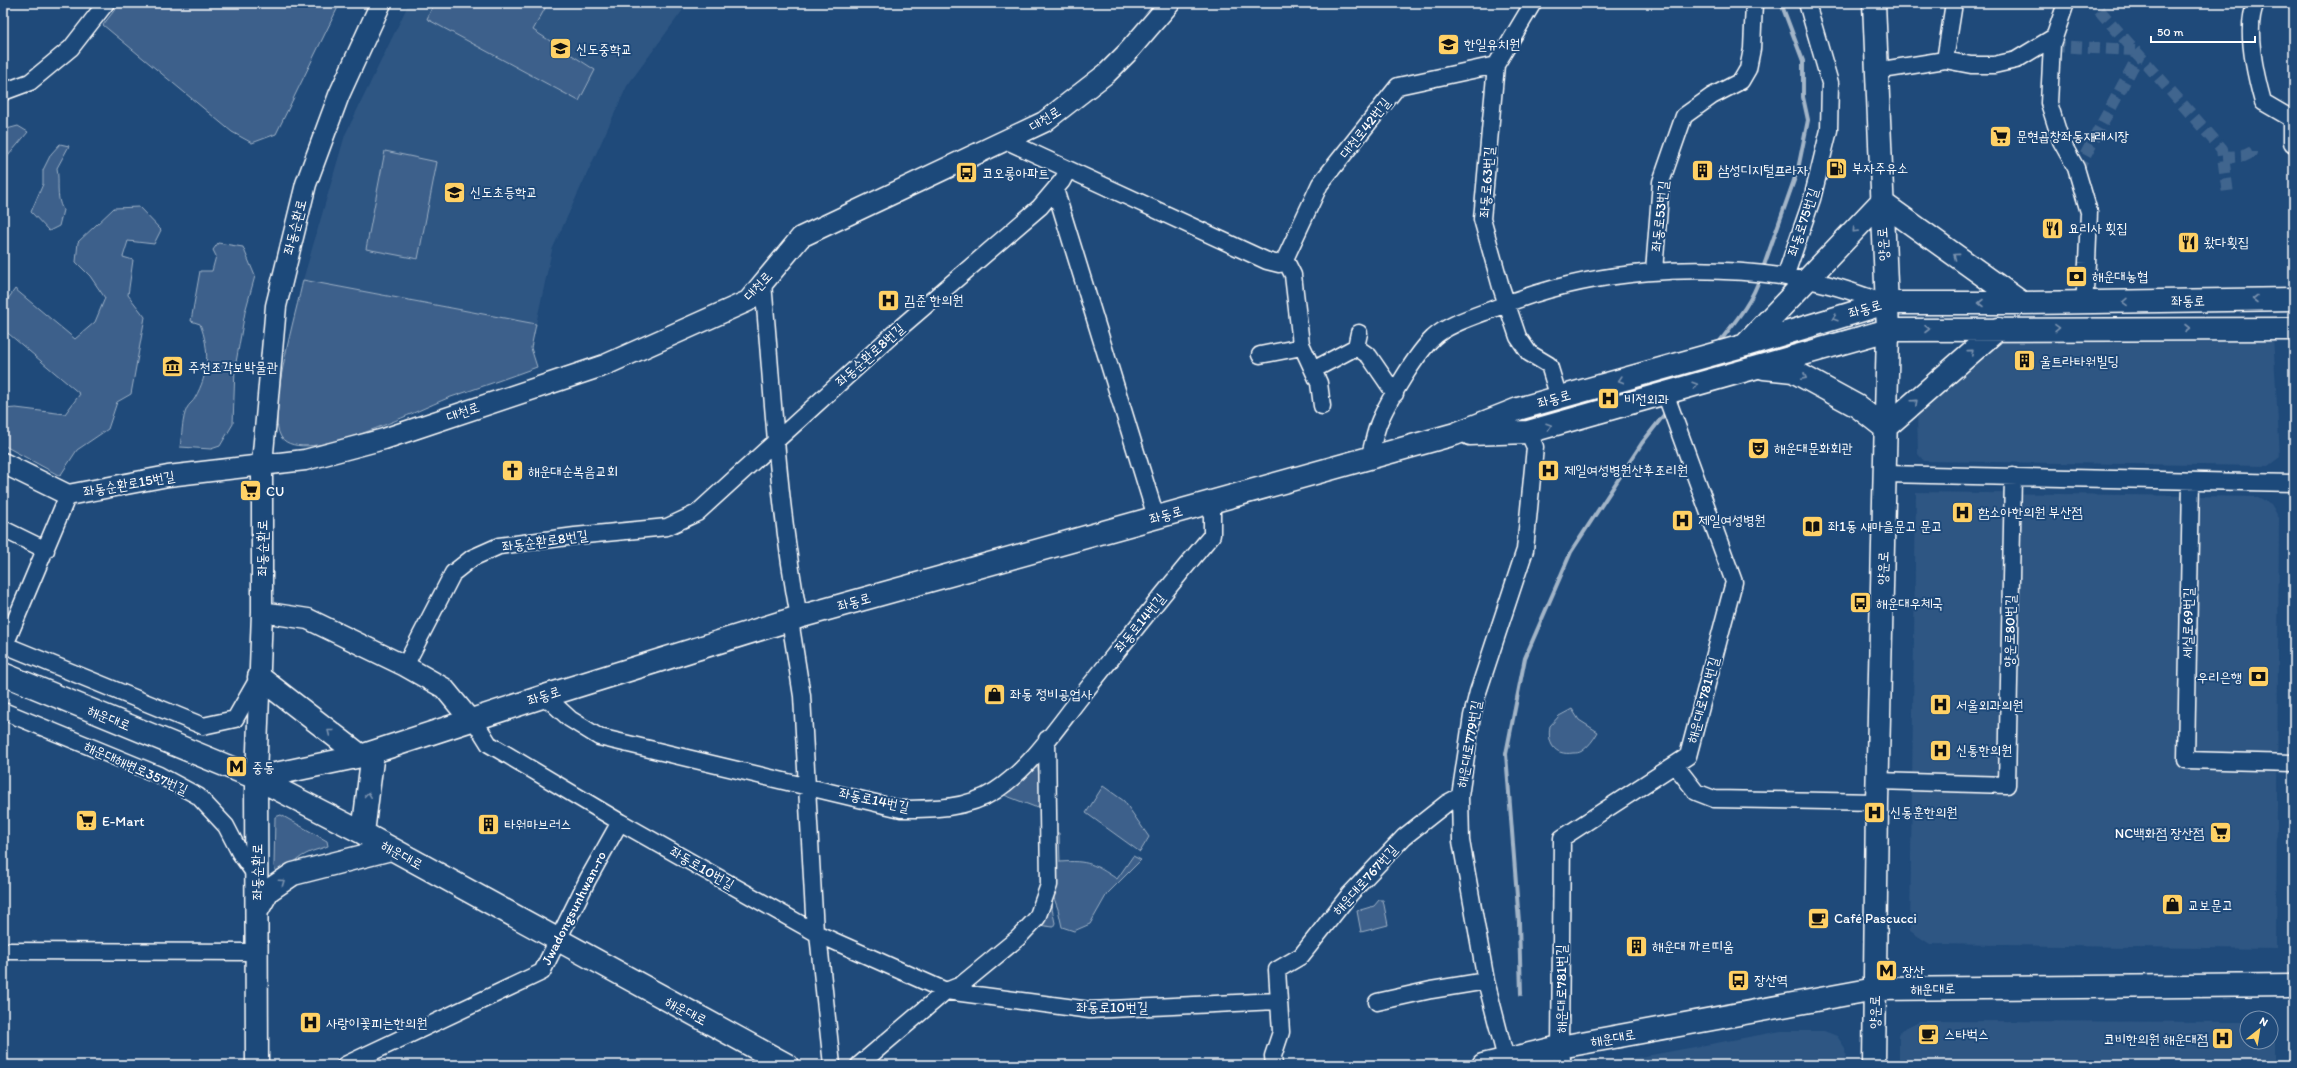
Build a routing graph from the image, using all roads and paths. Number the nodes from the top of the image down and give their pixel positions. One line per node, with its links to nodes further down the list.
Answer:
1 (106, 3): 15 (street)
2 (381, 3): 50 (street, 좌동순환로)
3 (1170, 3): 17 (street, 대천로)
4 (1533, 3): 13 (street, 좌동로63번길)
5 (1807, 3): 24 (street, 좌동로75번길)
6 (1874, 3): 14 (main road, 양운로)
7 (1954, 3): 12 (street)
8 (2066, 3): 11 (street)
9 (2256, 3): 16 (street)
10 (1755, 5): 23 (street, 좌동로53번길)
11 (2054, 38): 12 (street); 28 (street)
12 (1945, 60): 14 (street)
13 (1496, 65): 22 (street, 대천로42번길); 29 (street, 좌동로63번길)
14 (1876, 71): 21 (main road, 양운로)
15 (3, 92)
16 (2294, 119): 18 (street)
17 (1007, 141): 19 (street); 26 (street, 대천로)
18 (2294, 142)
19 (1068, 170): 20 (street, 좌동순환로8번길); 22 (street)
20 (1055, 189): 47 (street, 좌동순환로8번길); 57 (street)
21 (1881, 202): 25 (main road, one-way to 25); 30 (main road, 양운로); 31 (main road, one-way to 21)
22 (1285, 259): 36 (street)
23 (1654, 271): 24 (street, 좌동로53번길); 29 (street, 좌동로53번길)
24 (1785, 277): 25 (street, 좌동로53번길)
25 (1808, 280): 30 (street, 좌동로53번길); 35 (main road)
26 (763, 283): 47 (street); 50 (street, 대천로)
27 (2294, 300): 28 (main road, 좌동로, one-way to 28)
28 (2084, 302): 31 (main road, 좌동로)
29 (1507, 303): 41 (street, 좌동로53번길); 42 (street, 좌동로63번길)
30 (1886, 303): 31 (main road, 좌동로, one-way to 30); 34 (main road, 양운로); 35 (main road, 좌동로, one-way to 35)
31 (2022, 303)
32 (1998, 329): 33 (main road, 좌동로, one-way to 33); 34 (main road, 좌동로, one-way to 32); 44 (main road, one-way to 32)
33 (2294, 329)
34 (1888, 330): 38 (main road, 좌동로); 44 (main road, 양운로)
35 (1746, 345): 42 (main road, 좌동로, one-way to 42)
36 (1302, 347): 37 (street); 39 (street)
37 (1260, 355)
38 (1753, 367): 40 (main road, 좌동로, one-way to 38); 44 (main road, one-way to 44)
39 (1313, 370): 41 (street); 43 (street)
40 (1665, 393): 45 (main road, 좌동로, one-way to 40); 72 (street, 해운대로781번길)
41 (1395, 394): 48 (street, 좌동로53번길)
42 (1559, 398): 46 (main road, 좌동로)
43 (1322, 406)
44 (1886, 428): 51 (main road, 양운로)
45 (1528, 432): 46 (main road, 좌동로); 76 (street, 해운대로779번길)
46 (1455, 434): 48 (main road, 좌동로)
47 (777, 442): 61 (street); 63 (street, 좌동순환로8번길)
48 (1369, 458): 56 (main road, 좌동로)
49 (3, 463): 55 (street, 좌동순환로15번길)
50 (262, 464): 55 (street, 좌동순환로15번길); 60 (street, 좌동순환로)
51 (1885, 474): 52 (street); 75 (main road, 양운로)
52 (2013, 476): 53 (street); 75 (street, 양운로80번길)
53 (2191, 480): 54 (street); 71 (street, 세실로69번길)
54 (2294, 483)
55 (68, 495): 59 (street)
56 (1212, 502): 57 (main road, 좌동로); 69 (street, 좌동로14번길)
57 (1156, 517): 61 (main road, 좌동로)
58 (3, 529): 59 (street)
59 (46, 550): 62 (street)
60 (262, 612): 63 (street); 65 (street, 좌동순환로)
61 (795, 618): 66 (main road, 좌동로); 74 (street)
62 (4, 645): 65 (street)
63 (405, 666): 68 (street)
64 (3, 674): 73 (main road, 해운대로)
65 (259, 677): 70 (main road, one-way to 65); 73 (street, 좌동순환로)
66 (545, 696): 68 (main road, 좌동로); 74 (street, 좌동로14번길)
67 (3, 711): 80 (street, 해운대해변로357번길)
68 (472, 721): 70 (main road, 좌동로); 77 (street, 좌동로10번길)
69 (1047, 739): 74 (street, 좌동로14번길); 89 (street)
70 (367, 754): 73 (main road, 좌동로); 78 (main road, one-way to 70)
71 (2294, 763)
72 (1675, 765): 75 (street); 92 (street, 해운대로781번길)
73 (256, 778): 78 (main road, 해운대로); 80 (main road, 좌동순환로)
74 (807, 786): 82 (street)
75 (1877, 792): 88 (main road, 양운로)
76 (1460, 796): 86 (street, 해운대로779번길); 90 (street, 해운대로767번길)
77 (620, 822): 82 (street, 좌동로10번길); 83 (street, Jwadongsunhwan-ro)
78 (363, 833): 79 (main road, 해운대로)
79 (391, 849): 81 (main road, one-way to 79); 83 (main road, 해운대로)
80 (257, 877): 81 (main road, 좌동순환로)
81 (257, 911): 85 (main road, 좌동순환로)
82 (816, 933): 89 (street, 좌동로10번길); 97 (street)
83 (557, 941): 95 (street, Jwadongsunhwan-ro); 96 (main road, 해운대로)
84 (3, 951): 85 (street)
85 (257, 952): 94 (main road, 좌동순환로)
86 (1486, 981): 91 (street); 93 (street, 해운대로779번길)
87 (2294, 985): 88 (main road, 해운대로)
88 (1875, 989): 92 (main road, 해운대로); 101 (main road, 양운로)
89 (946, 991): 90 (street, 좌동로10번길); 98 (street)
90 (1278, 1001): 99 (street)
91 (1377, 1002)
92 (1561, 1056): 93 (main road, 해운대로)
93 (1506, 1059): 100 (main road, 해운대로)
94 (257, 1065)
95 (344, 1065)
96 (787, 1065)
97 (832, 1065)
98 (859, 1065)
99 (1274, 1065)
100 (1483, 1065)
101 (1874, 1065)

